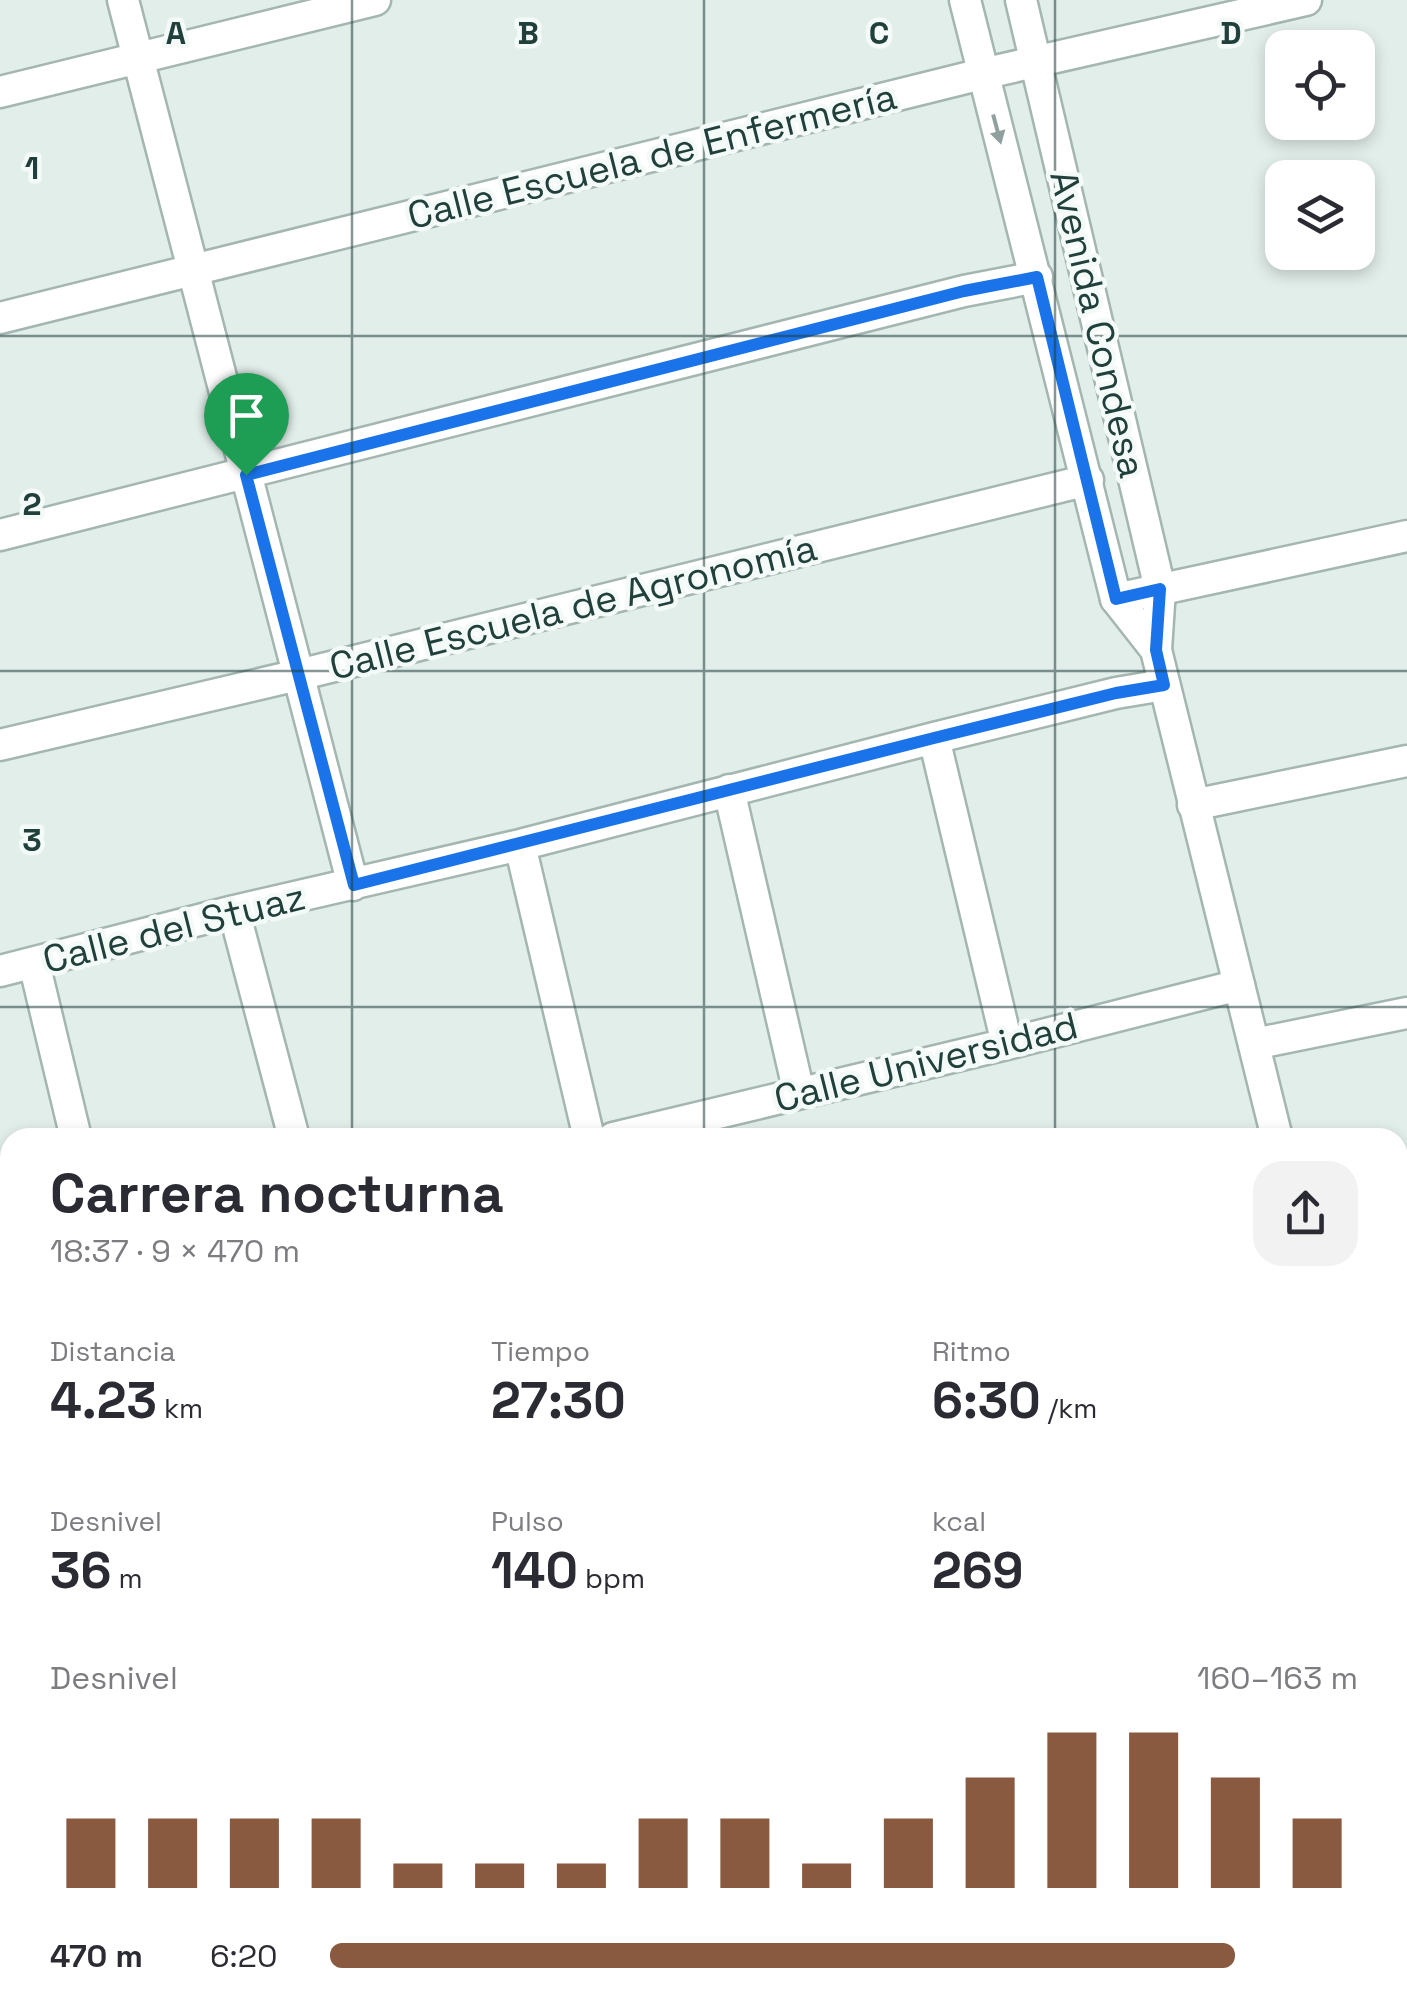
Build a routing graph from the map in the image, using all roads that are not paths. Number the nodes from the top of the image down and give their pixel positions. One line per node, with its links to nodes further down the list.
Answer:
1 (123, 0): 6 (street)
2 (374, 0): 6 (street)
3 (965, 0): 8 (street, Avenida Condesa)
4 (1021, 0): 7 (street, Avenida Condesa)
5 (1306, 0): 7 (street, Calle Escuela de Enfermería)
6 (138, 58): 9 (street); 10 (street)
7 (1036, 63): 8 (street, Calle Escuela de Enfermería); 17 (street, Avenida Condesa)
8 (982, 74): 10 (street, Calle Escuela de Enfermería); 11 (street, Avenida Condesa, one-way to 11)
9 (0, 92)
10 (193, 270): 12 (street, Calle Escuela de Enfermería); 13 (street)
11 (1037, 277): 13 (street); 14 (street, Avenida Condesa)
12 (0, 318)
13 (246, 475): 15 (street); 20 (street)
14 (1088, 480): 18 (street, Avenida Condesa); 20 (street, Calle Escuela de Agronomía)
15 (0, 535)
16 (1407, 536): 17 (street)
17 (1160, 589): 18 (street); 19 (street, Avenida Condesa)
18 (1116, 599): 19 (street, Avenida Condesa)
19 (1156, 650): 21 (street, Avenida Condesa)
20 (298, 675): 23 (street, Calle Escuela de Agronomía); 28 (street)
21 (1164, 685): 22 (street, Calle del Stuaz); 26 (street, Avenida Condesa)
22 (934, 738): 25 (street, Calle del Stuaz); 34 (street)
23 (0, 745)
24 (1407, 762): 26 (street)
25 (729, 790): 27 (street, Calle del Stuaz); 36 (street)
26 (1193, 806): 32 (street, Avenida Condesa)
27 (520, 844): 28 (street, Calle del Stuaz); 39 (street)
28 (354, 885): 29 (street, Calle del Stuaz)
29 (234, 911): 30 (street, Calle del Stuaz); 38 (street)
30 (34, 962): 31 (street, Calle del Stuaz); 37 (street)
31 (0, 971)
32 (1238, 985): 34 (street, Calle Universidad); 35 (street, Avenida Condesa)
33 (1407, 1013): 35 (street)
34 (1007, 1044): 36 (street, Calle Universidad)
35 (1254, 1044): 41 (street, Avenida Condesa)
36 (798, 1093): 40 (street, Calle Universidad)
37 (74, 1128)
38 (291, 1128)
39 (587, 1128)
40 (654, 1128)
41 (1275, 1128)

